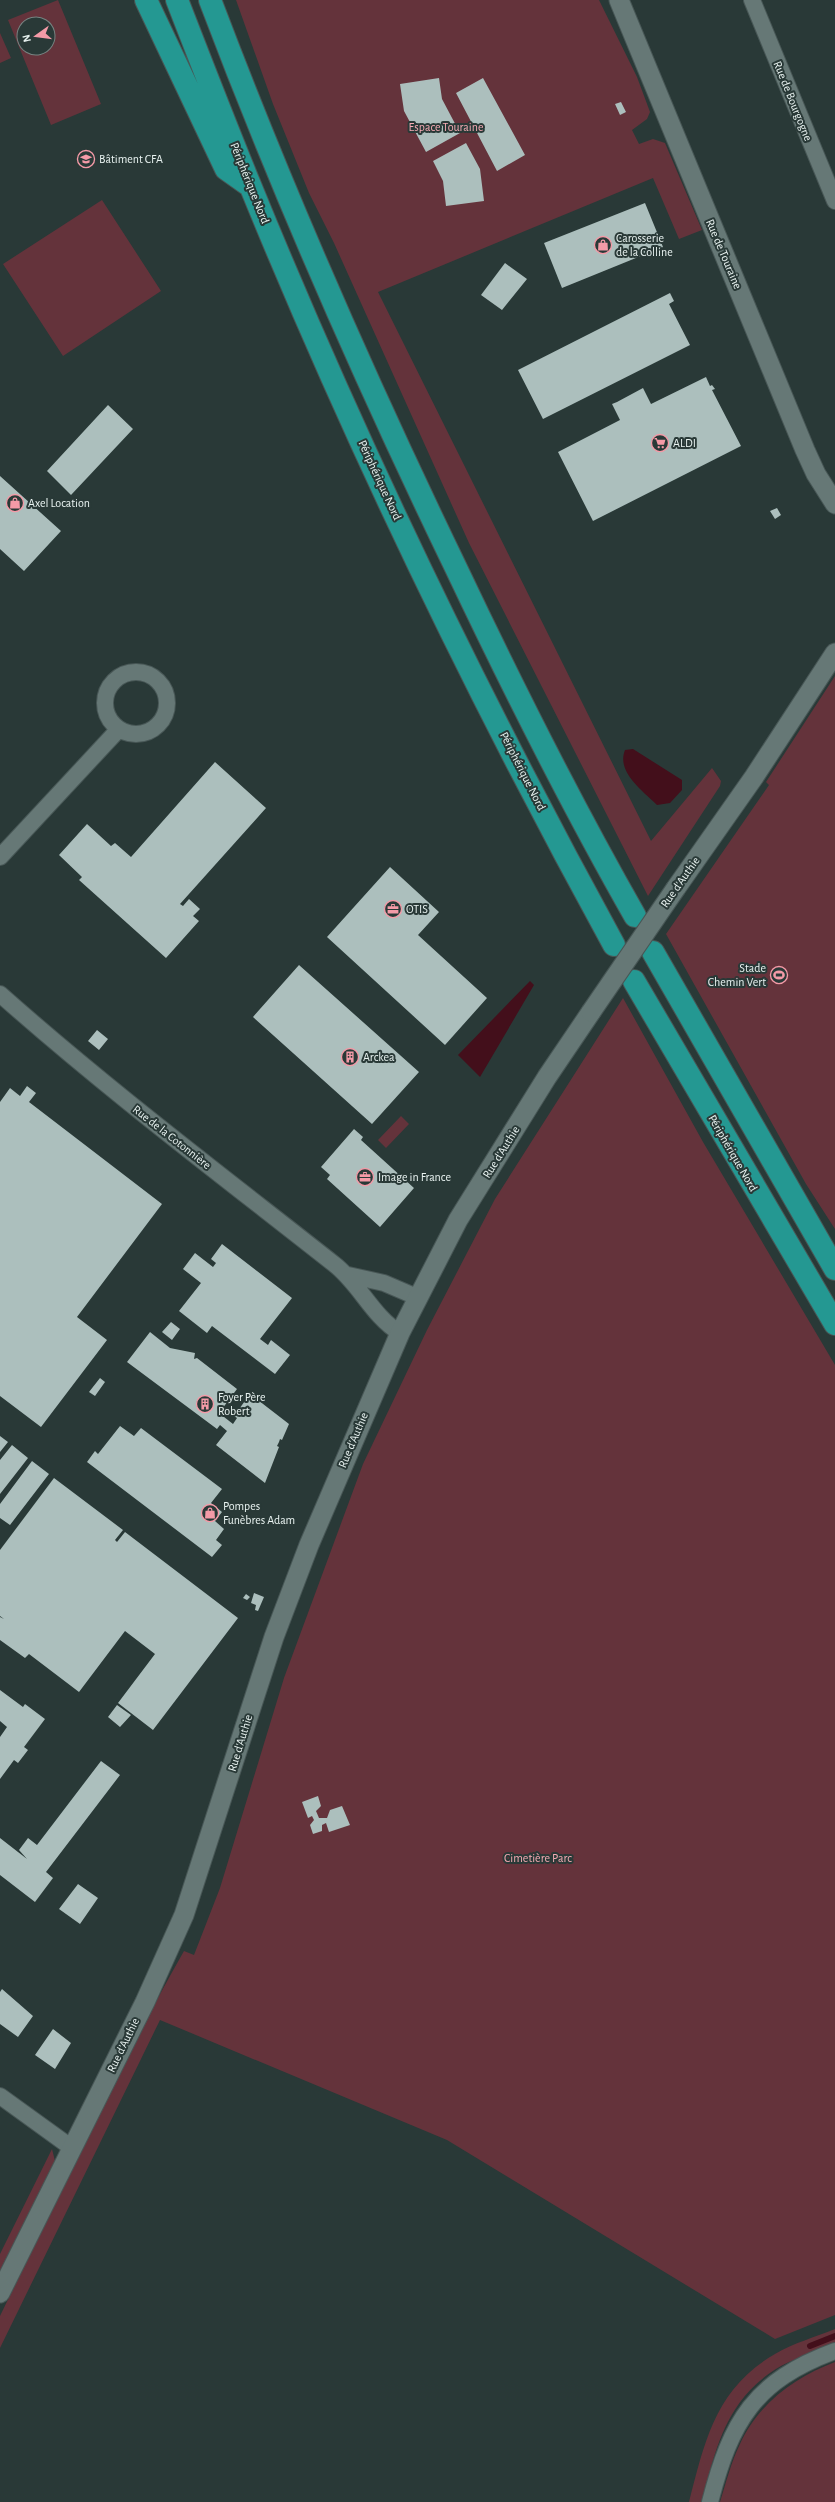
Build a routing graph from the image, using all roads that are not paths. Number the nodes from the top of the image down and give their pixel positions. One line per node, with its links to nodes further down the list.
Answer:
1 (146, 0): 6 (highway)
2 (177, 0): 6 (highway, Périphérique Nord)
3 (210, 0): 12 (highway)
4 (618, 0): 8 (street, Rue de Touraine)
5 (752, 0): 7 (street, Rue de Bourgogne)
6 (250, 186): 13 (highway, Périphérique Nord)
7 (835, 201)
8 (835, 504)
9 (835, 653): 19 (street, Rue d'Authie, bridge)
10 (119, 729): 11 (street)
11 (0, 858)
12 (634, 916)
13 (614, 945)
14 (653, 952): 17 (highway)
15 (634, 981): 20 (highway, Périphérique Nord)
16 (0, 994): 18 (street, Rue de la Cotonnière)
17 (835, 1269)
18 (348, 1275): 19 (street, Rue de la Cotonnière); 21 (street, Rue de la Cotonnière)
19 (419, 1298): 21 (street, Rue d'Authie)
20 (835, 1324)
21 (400, 1333): 23 (street, Rue d'Authie)
22 (0, 2096): 23 (street)
23 (72, 2148): 24 (street, Rue d'Authie)
24 (0, 2293)
25 (835, 2351): 26 (street)
26 (710, 2502)

